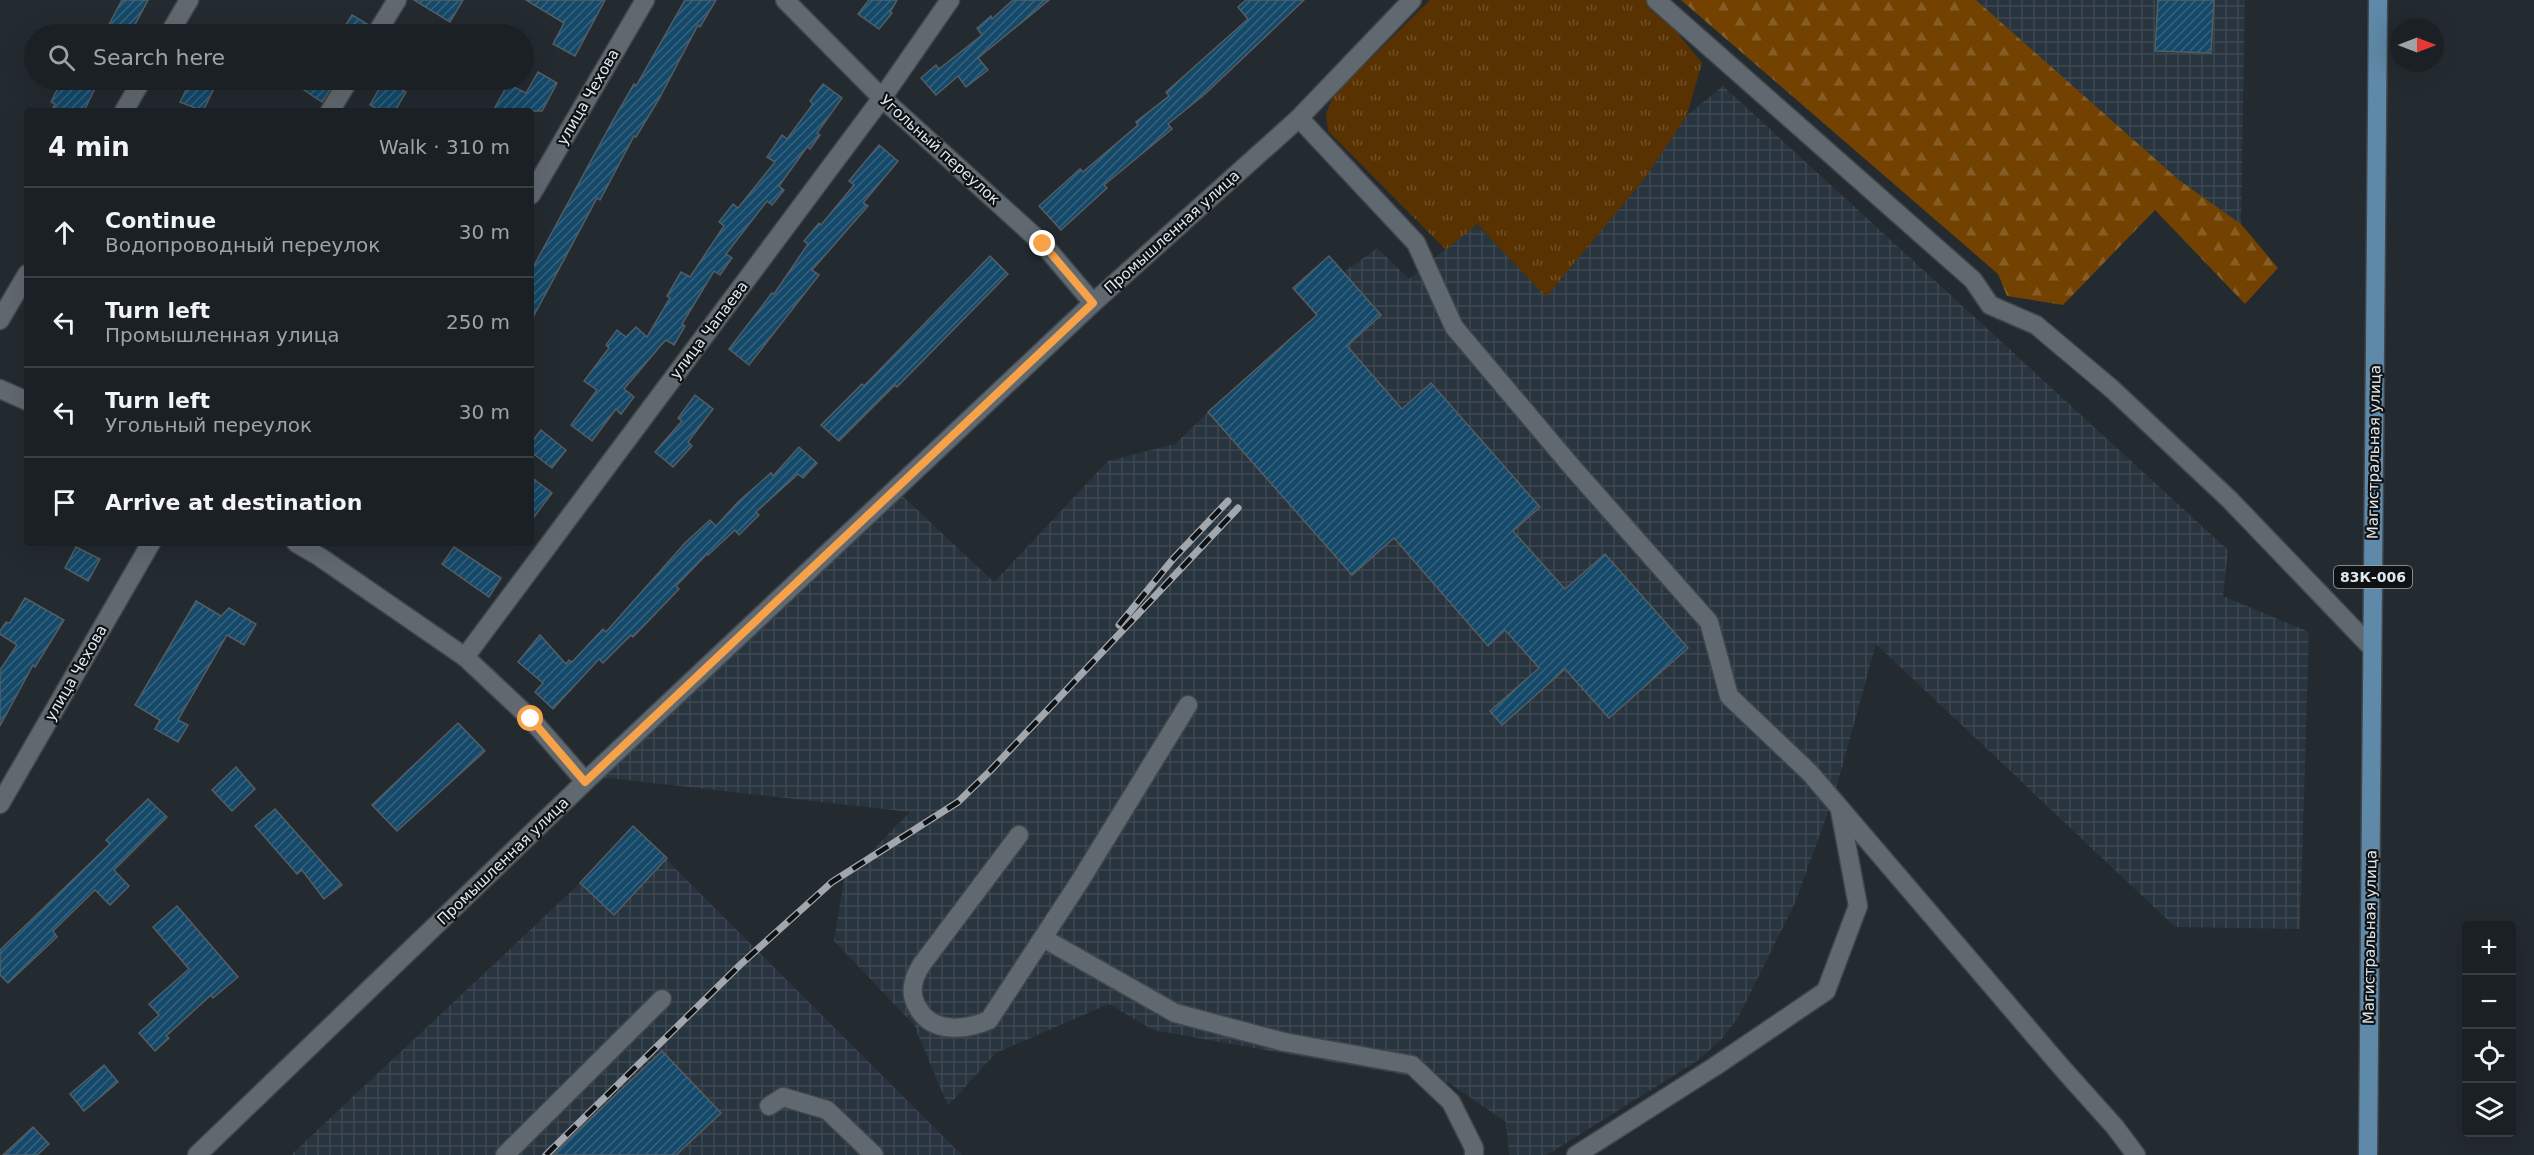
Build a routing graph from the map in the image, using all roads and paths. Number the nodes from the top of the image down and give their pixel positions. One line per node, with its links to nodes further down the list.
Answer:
1 (189, 0): 9 (street)
2 (397, 0): 10 (street)
3 (645, 0): 17 (street, улица Чехова)
4 (785, 0): 13 (street, Угольный переулок)
5 (950, 0): 13 (street, улица Чапаева)
6 (1412, 0): 16 (street, Промышленная улица)
7 (1656, 0): 26 (street)
8 (2378, 0): 26 (main road, Магистральная улица / 83К-006)
9 (175, 24)
10 (382, 24)
11 (136, 90): 14 (street)
12 (343, 90): 15 (street)
13 (882, 98): 19 (street, Угольный переулок); 27 (street, улица Чапаева)
14 (126, 108)
15 (332, 108)
16 (1299, 118): 19 (street, Промышленная улица); 31 (street)
17 (534, 190)
18 (24, 279): 20 (street)
19 (1093, 303): 29 (street, Промышленная улица)
20 (0, 320)
21 (0, 389): 22 (street)
22 (24, 400)
23 (149, 546): 30 (street, улица Чехова)
24 (308, 546): 25 (street)
25 (324, 550): 27 (street)
26 (2372, 648): 42 (main road, Магистральная улица / 83К-006)
27 (465, 657): 29 (street)
28 (1188, 705): 33 (street)
29 (585, 782): 36 (street, Промышленная улица)
30 (0, 804)
31 (1840, 809): 40 (street); 41 (street)
32 (1018, 835): 33 (street)
33 (1043, 938): 39 (street)
34 (662, 999): 37 (street)
35 (769, 1106): 38 (street)
36 (197, 1155)
37 (505, 1155)
38 (874, 1155)
39 (1474, 1155)
40 (1576, 1155)
41 (2136, 1155)
42 (2368, 1155)

